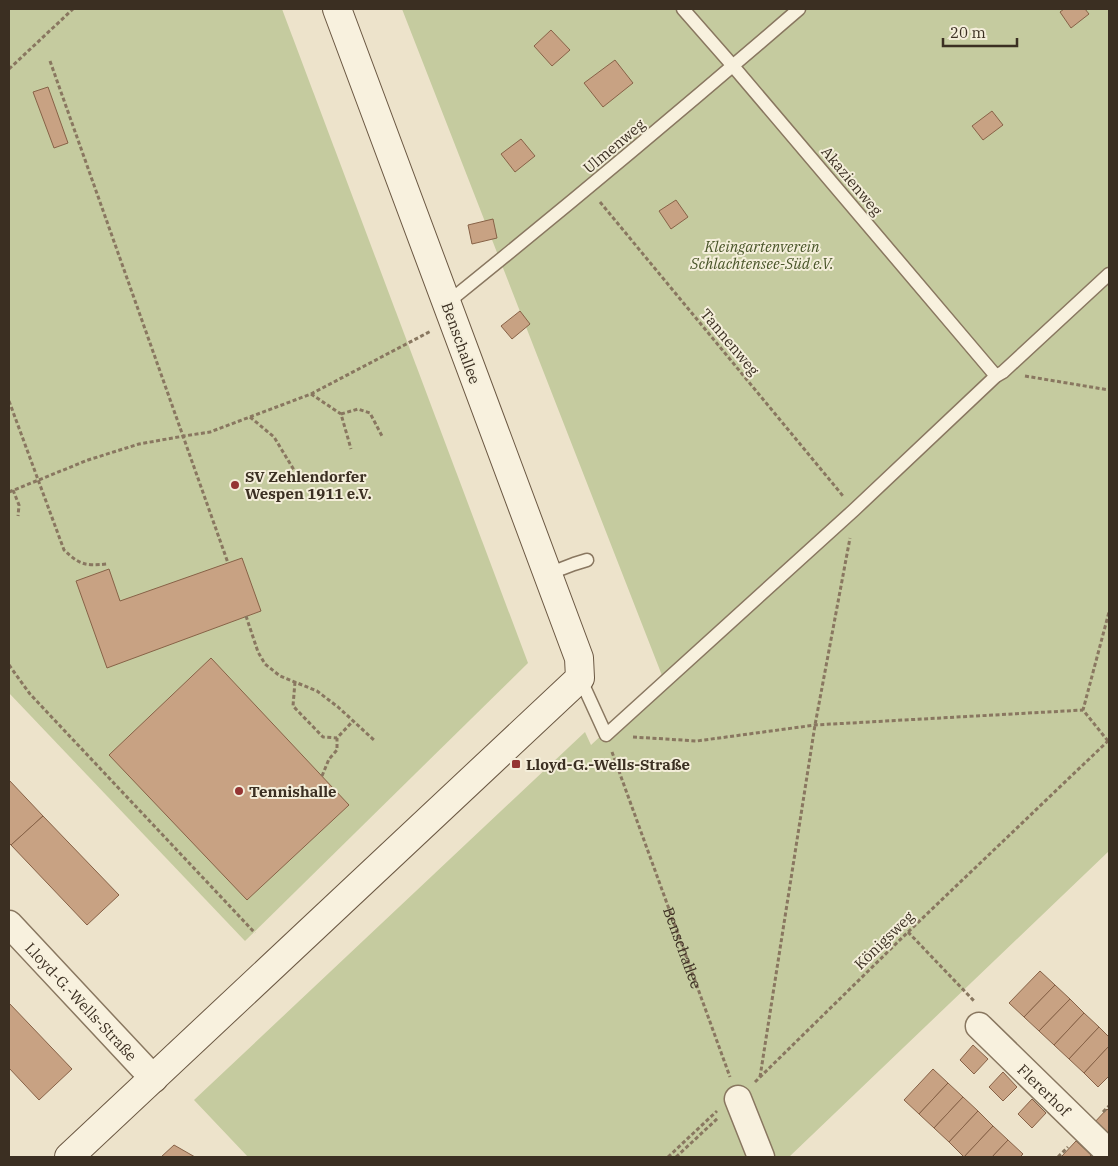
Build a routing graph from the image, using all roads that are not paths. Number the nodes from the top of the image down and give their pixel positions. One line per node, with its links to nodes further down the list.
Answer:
1 (337, 9): 6 (street, Benschallee)
2 (683, 9): 4 (lane, Akazienweg)
3 (799, 9): 4 (lane, Ulmenweg)
4 (733, 66): 6 (lane, Ulmenweg); 7 (lane, Akazienweg)
5 (1109, 274): 7 (lane)
6 (446, 303): 9 (street, Benschallee)
7 (999, 374): 10 (lane)
8 (587, 560): 9 (lane)
9 (548, 574): 10 (street, Benschallee)
10 (580, 678): 13 (street)
11 (9, 924): 13 (street, Lloyd-G.-Wells-Straße)
12 (979, 1026): 15 (street, Flererhof)
13 (154, 1079): 16 (street)
14 (738, 1099): 17 (street)
15 (1109, 1153)
16 (69, 1157)
17 (761, 1157)

